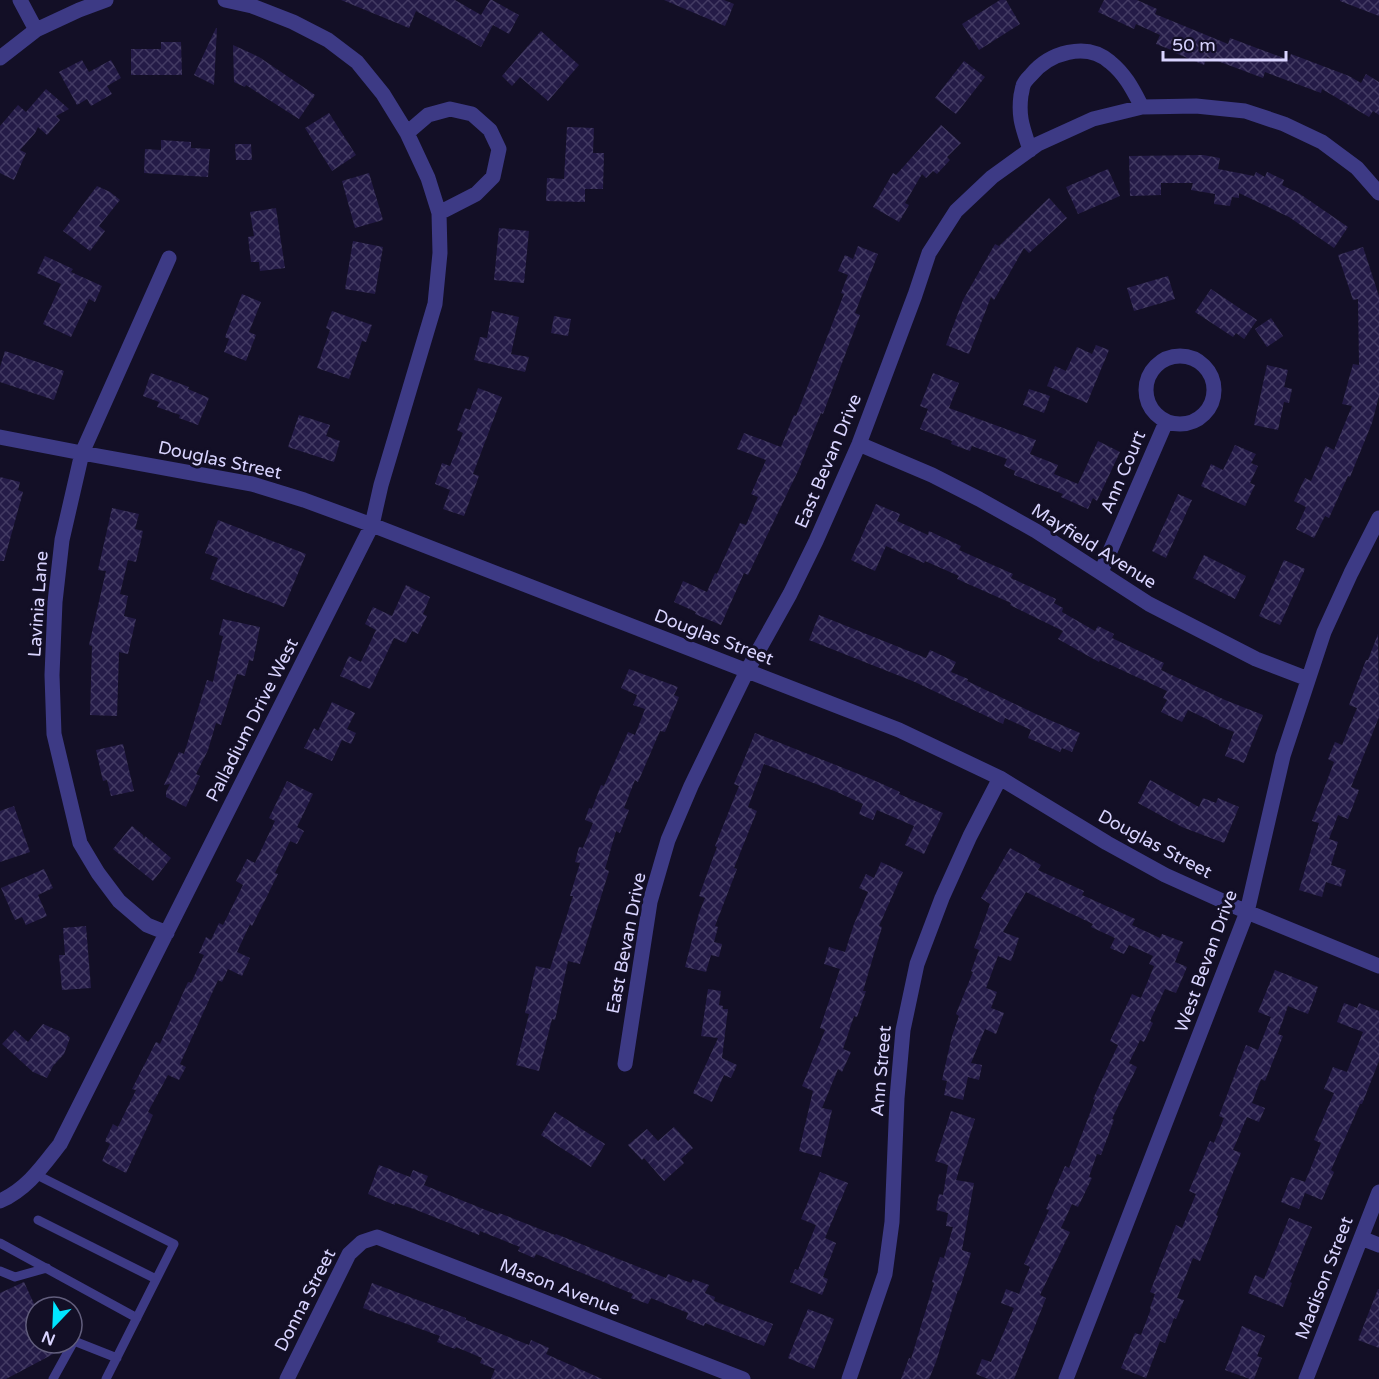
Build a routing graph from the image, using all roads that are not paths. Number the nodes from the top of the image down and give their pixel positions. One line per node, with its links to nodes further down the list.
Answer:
1 (20, 0): 4 (street)
2 (106, 0): 4 (street)
3 (225, 0): 7 (street, Palladium Drive West)
4 (36, 30): 5 (street)
5 (0, 58)
6 (1142, 107): 8 (street, East Bevan Drive); 8 (street); 9 (street, East Bevan Drive)
7 (407, 133): 10 (street, Palladium Drive West); 10 (street)
8 (1030, 150): 14 (street, East Bevan Drive)
9 (1379, 193)
10 (440, 213): 17 (street, Palladium Drive West)
11 (170, 258): 15 (street, Lavinia Lane)
12 (1166, 422): 12 (street, Ann Court); 18 (street, Ann Court)
13 (0, 437): 15 (street, Douglas Street)
14 (859, 444): 18 (street, Mayfield Avenue); 19 (street, East Bevan Drive)
15 (82, 453): 17 (street, Douglas Street); 23 (street, Lavinia Lane)
16 (1379, 518): 20 (street, West Bevan Drive)
17 (372, 525): 19 (street, Douglas Street); 23 (street, Palladium Drive West)
18 (1101, 572): 20 (street, Mayfield Avenue)
19 (747, 671): 21 (street, Douglas Street); 25 (street, East Bevan Drive)
20 (1308, 679): 22 (street, West Bevan Drive)
21 (1000, 778): 22 (street, Douglas Street); 43 (street, Ann Street)
22 (1247, 912): 24 (street, Douglas Street); 44 (street, West Bevan Drive)
23 (166, 933): 26 (street, Palladium Drive West)
24 (1379, 966)
25 (625, 1064)
26 (37, 1175): 28 (street, Palladium Drive West); 36 (lane)
27 (1379, 1192): 30 (street, Madison Street)
28 (0, 1201)
29 (38, 1220): 36 (lane)
30 (1361, 1238): 33 (street); 45 (street, Madison Street)
31 (362, 1242): 41 (street, Donna Street); 42 (street, Mason Avenue)
32 (0, 1243): 34 (lane)
33 (1379, 1245)
34 (47, 1268): 35 (lane); 37 (lane)
35 (0, 1271)
36 (156, 1279): 37 (lane)
37 (137, 1318): 38 (lane)
38 (117, 1358): 39 (lane); 40 (lane)
39 (53, 1379)
40 (106, 1379)
41 (287, 1379)
42 (743, 1379)
43 (849, 1379)
44 (1066, 1379)
45 (1306, 1379)

